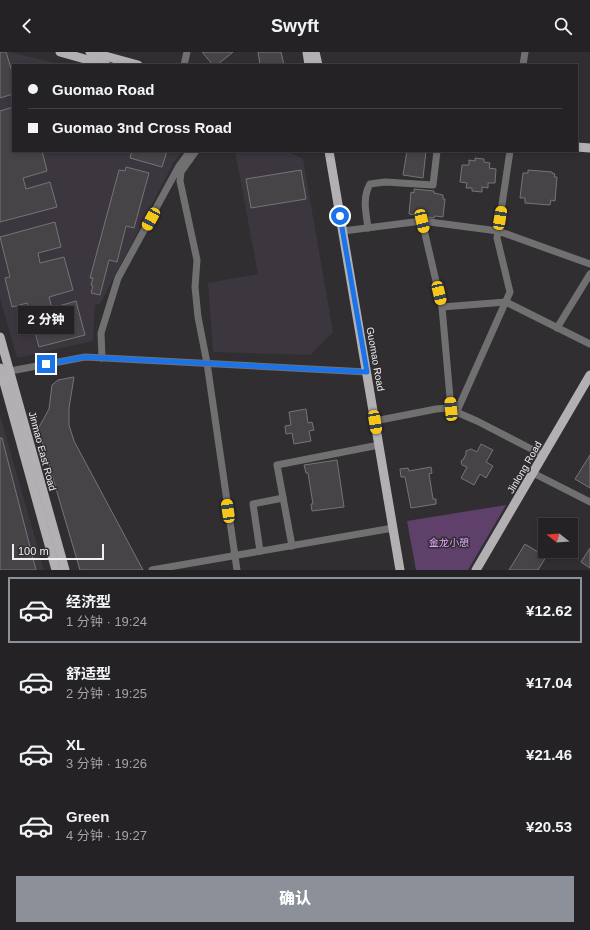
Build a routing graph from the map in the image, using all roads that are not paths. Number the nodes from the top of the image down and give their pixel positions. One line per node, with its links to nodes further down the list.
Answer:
1 (60, 52): 6 (main road)
2 (187, 52): 9 (street)
3 (307, 52): 10 (main road)
4 (315, 52): 11 (main road)
5 (525, 52): 12 (street)
6 (90, 54): 7 (main road); 8 (main road)
7 (105, 64)
8 (134, 64)
9 (184, 64)
10 (309, 64)
11 (318, 64)
12 (523, 64)
13 (578, 147): 14 (main road)
14 (590, 148)
15 (189, 152): 31 (street)
16 (195, 152): 32 (street)
17 (437, 152): 21 (street)
18 (510, 152): 23 (street)
19 (329, 153): 22 (main road, Guomao Road)
20 (422, 221): 21 (street); 23 (street); 27 (street)
21 (368, 228): 22 (street)
22 (343, 231): 34 (main road, Guomao Road)
23 (498, 231): 24 (street); 26 (street)
24 (590, 264)
25 (590, 274): 28 (street)
26 (506, 302): 27 (street); 28 (street); 36 (street)
27 (442, 307): 36 (street)
28 (557, 328): 30 (street)
29 (0, 337): 33 (main road, Jinmao East Road)
30 (590, 344)
31 (102, 358): 32 (street); 33 (street)
32 (207, 363): 34 (street); 46 (street)
33 (3, 372): 47 (main road, Jinmao East Road); 48 (main road, Jinmao East Road)
34 (367, 372): 37 (main road, Guomao Road)
35 (590, 375): 39 (main road, Jinlong Road)
36 (454, 410): 37 (street); 39 (street)
37 (375, 422): 38 (main road, Guomao Road)
38 (379, 445): 41 (street); 43 (main road, Guomao Road)
39 (543, 455): 40 (main road, Jinlong Road)
40 (533, 473): 42 (street); 52 (main road, Jinlong Road)
41 (283, 498): 44 (street); 45 (street)
42 (590, 502)
43 (393, 528): 44 (street); 51 (main road, Guomao Road)
44 (292, 546): 45 (street)
45 (260, 551): 46 (street)
46 (234, 556): 49 (street); 50 (street)
47 (56, 570)
48 (64, 570)
49 (152, 570)
50 (237, 570)
51 (400, 570)
52 (476, 570)

